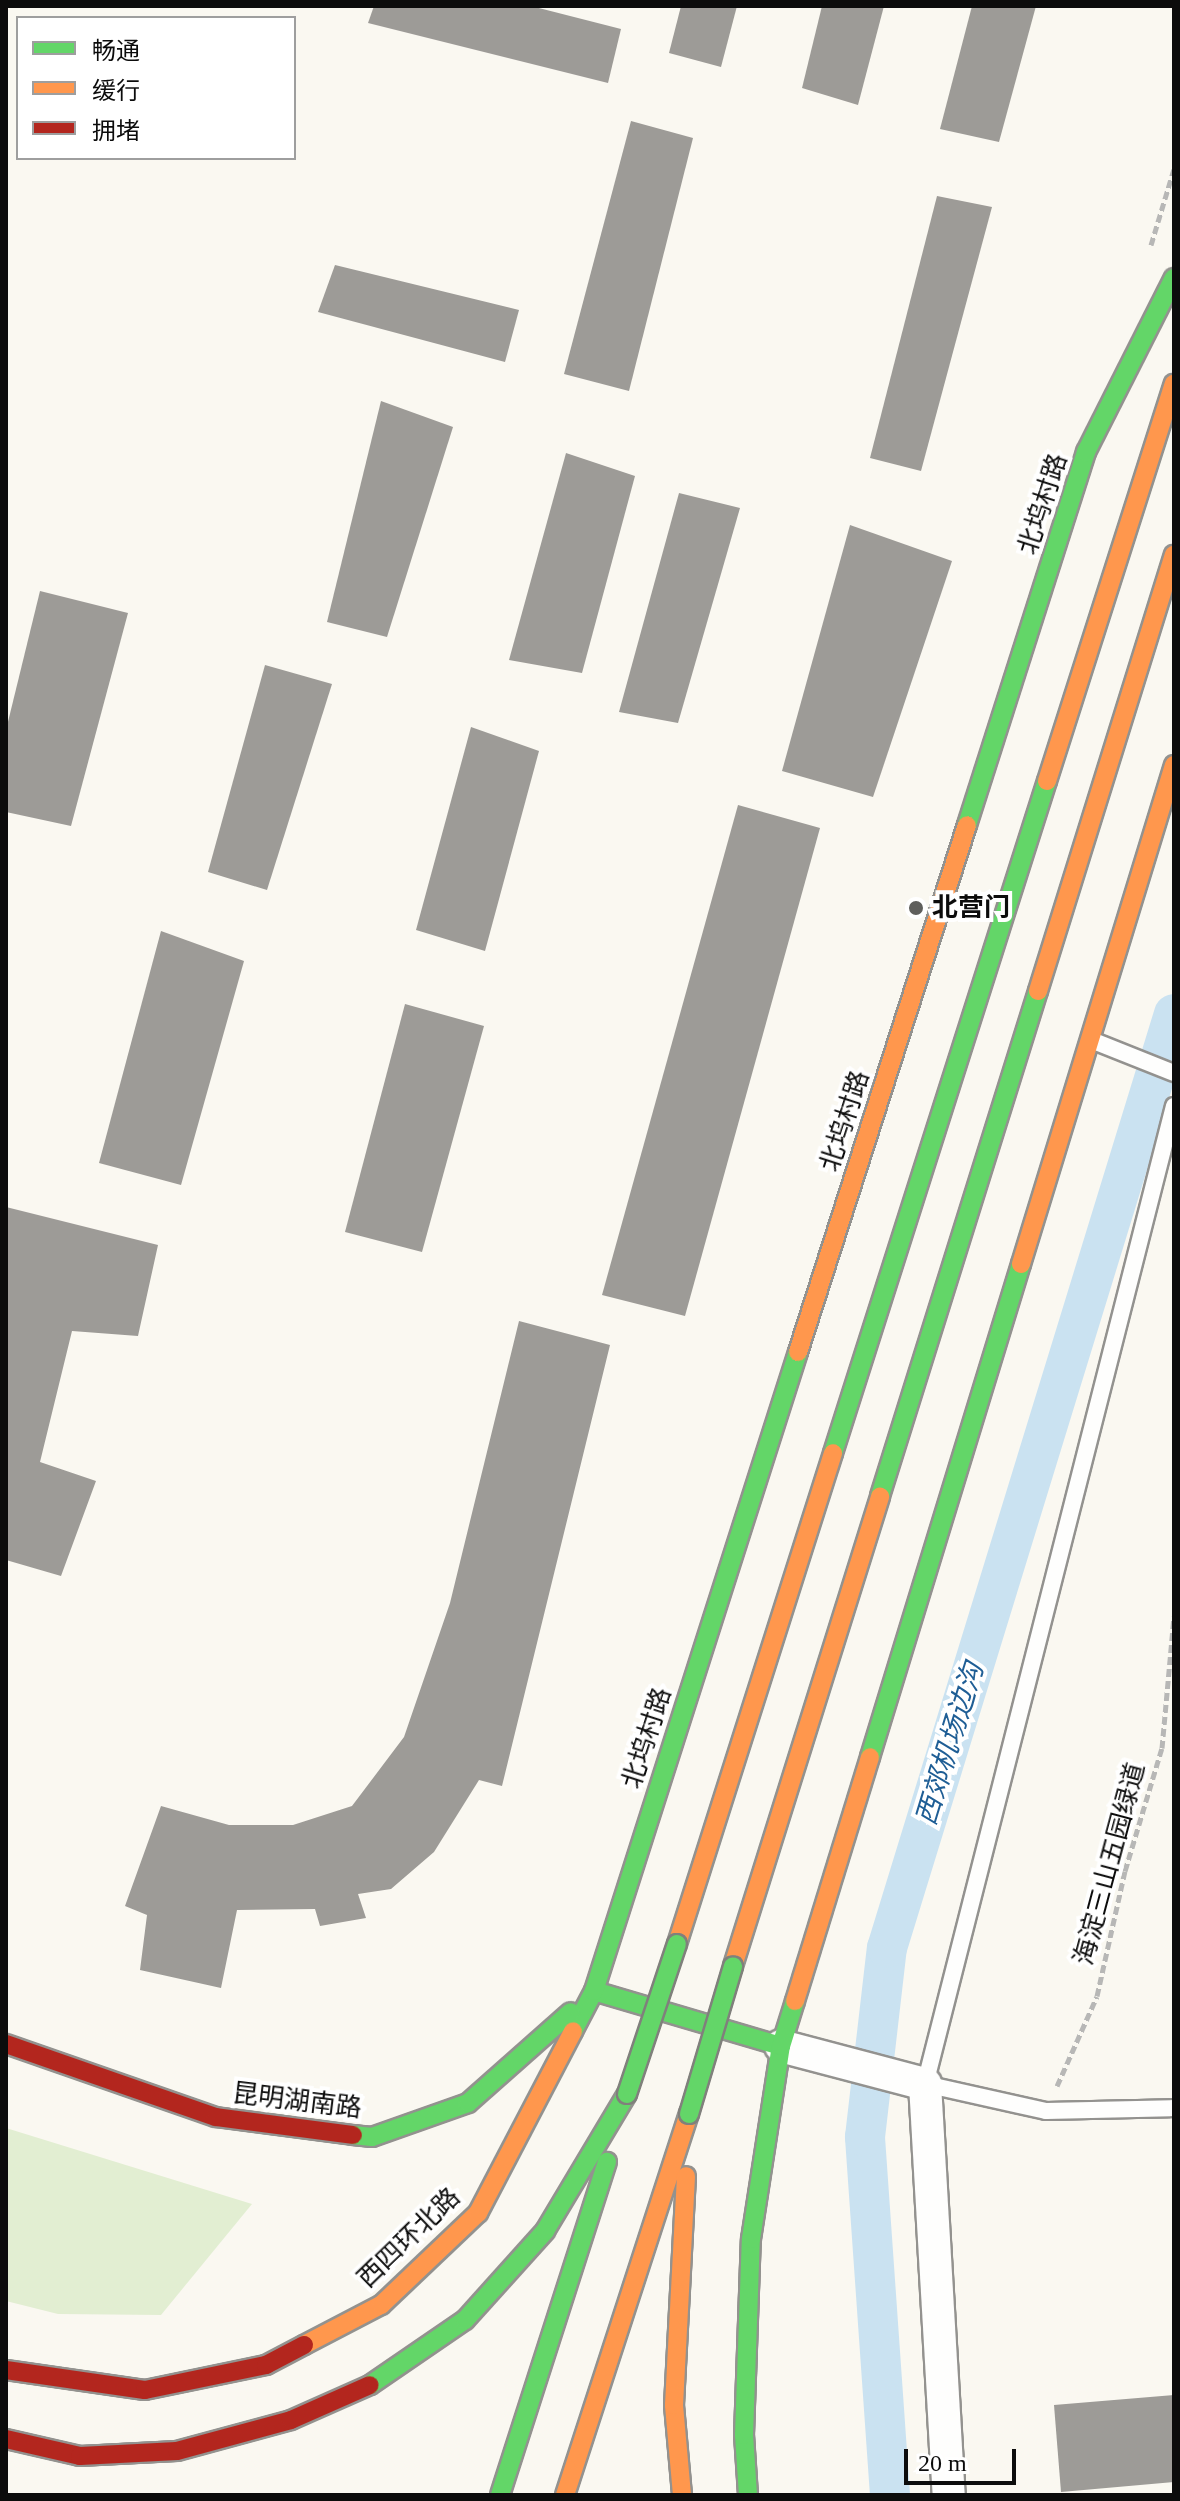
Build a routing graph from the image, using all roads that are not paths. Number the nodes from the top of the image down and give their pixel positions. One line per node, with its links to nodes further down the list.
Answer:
1 (1174, 278): 8 (main road, 北坞村路)
2 (1174, 384): 12 (main road, bridge)
3 (1174, 555): 14 (main road, bridge)
4 (1174, 765): 5 (main road)
5 (1090, 1039): 6 (lane); 10 (main road)
6 (1174, 1073)
7 (1174, 1106): 11 (lane)
8 (594, 1991): 9 (main road, 昆明湖南路); 10 (main road); 15 (main road, 西四环北路)
9 (6, 2044)
10 (781, 2046): 11 (street); 20 (main road)
11 (925, 2084): 13 (lane); 21 (street)
12 (627, 2094): 16 (main road); 17 (main road)
13 (1174, 2108)
14 (689, 2114): 18 (main road); 19 (main road)
15 (6, 2370)
16 (6, 2439)
17 (500, 2495)
18 (565, 2495)
19 (682, 2495)
20 (748, 2495)
21 (949, 2495)

